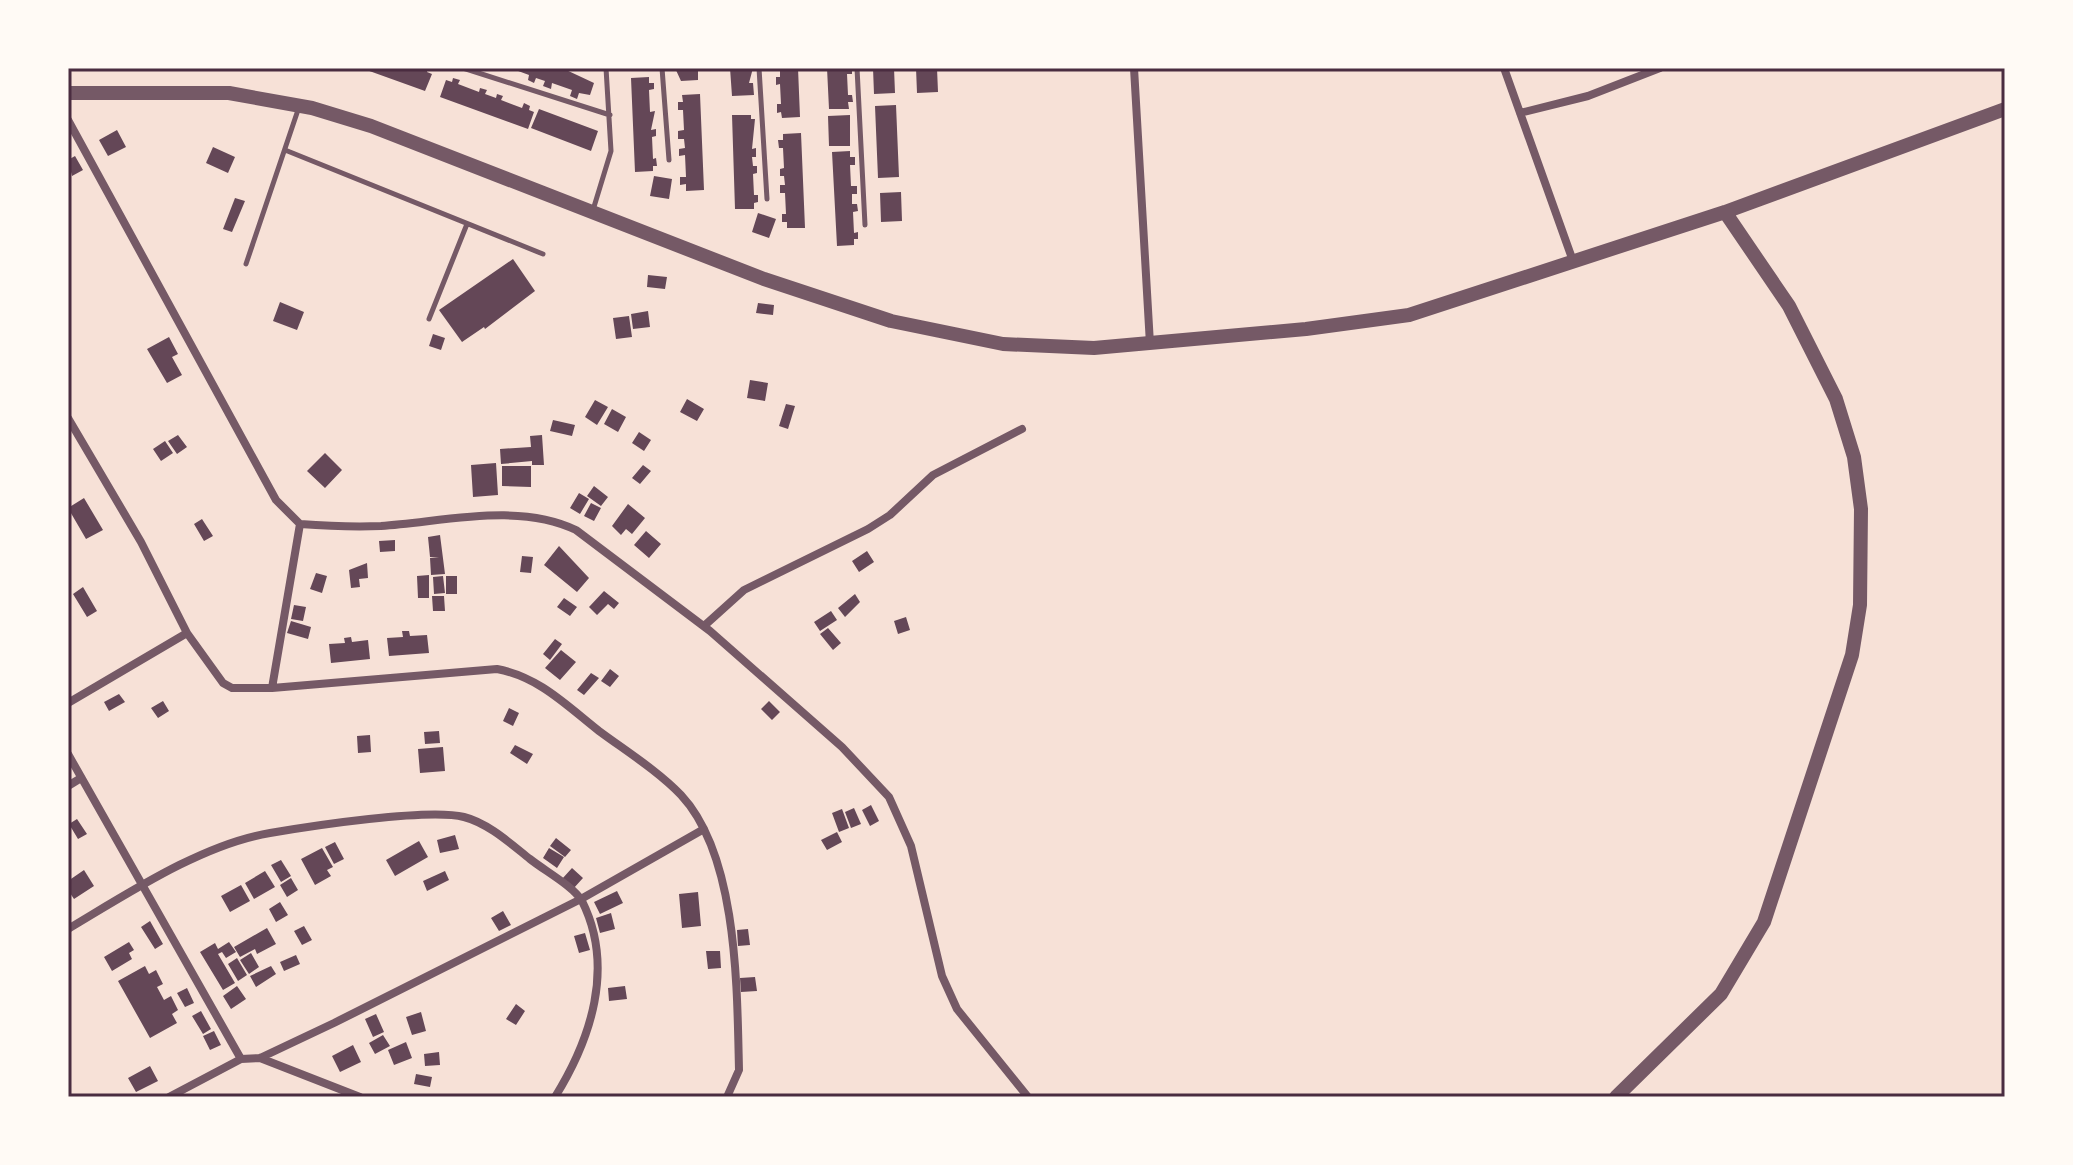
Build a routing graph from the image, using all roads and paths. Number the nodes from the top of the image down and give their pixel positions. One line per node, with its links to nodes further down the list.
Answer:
1 (463, 68): 13 (lane)
2 (606, 68): 13 (lane)
3 (662, 68): 16 (lane)
4 (759, 68): 17 (lane)
5 (857, 68): 21 (lane)
6 (1134, 68): 26 (street)
7 (1504, 68): 12 (street)
8 (1660, 68): 12 (street)
9 (68, 93): 10 (street)
10 (299, 106): 15 (lane); 18 (street)
11 (2005, 109): 19 (street)
12 (1520, 113): 23 (street)
13 (610, 115): 18 (lane)
14 (68, 120): 29 (street)
15 (285, 150): 20 (lane); 24 (lane)
16 (669, 160)
17 (767, 199)
18 (593, 211): 26 (street)
19 (1725, 212): 23 (street); 48 (street)
20 (467, 224): 22 (lane); 25 (lane)
21 (865, 225)
22 (543, 254)
23 (1573, 261): 26 (street)
24 (246, 264)
25 (429, 319)
26 (1157, 344)
27 (68, 418): 31 (street)
28 (1022, 429): 30 (street)
29 (300, 524): 30 (street); 32 (street)
30 (704, 626): 47 (street)
31 (187, 633): 32 (street); 33 (street)
32 (272, 688): 37 (street)
33 (68, 703)
34 (68, 754): 35 (street)
35 (81, 778): 36 (street); 38 (street)
36 (68, 786)
37 (704, 829): 39 (street); 46 (street)
38 (142, 886): 39 (street); 40 (street); 42 (street)
39 (581, 899): 41 (street); 45 (street)
40 (68, 929)
41 (260, 1058): 42 (street); 44 (street)
42 (241, 1059): 43 (street)
43 (169, 1097)
44 (360, 1097)
45 (555, 1097)
46 (727, 1097)
47 (1028, 1097)
48 (1616, 1097)

